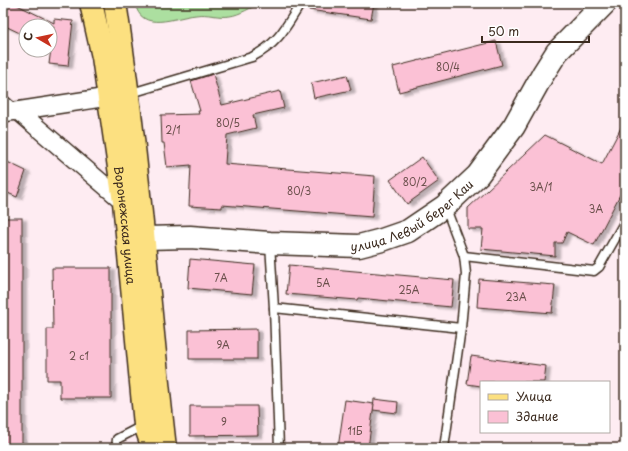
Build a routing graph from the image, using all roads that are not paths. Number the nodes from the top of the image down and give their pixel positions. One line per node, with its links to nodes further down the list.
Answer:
1 (91, 3): 5 (main road, Воронежская улица)
2 (115, 3): 5 (main road, Воронежская улица)
3 (301, 3): 5 (lane)
4 (605, 3): 9 (street, улица Левый берег Каи)
5 (118, 96): 7 (street); 8 (main road, Воронежская улица); 11 (main road, Воронежская улица)
6 (3, 99): 7 (lane)
7 (10, 112): 8 (street)
8 (124, 202): 11 (main road, Воронежская улица)
9 (445, 206): 12 (street, улица Левый берег Каи); 13 (lane)
10 (625, 221): 13 (lane)
11 (136, 239): 12 (street, улица Левый берег Каи); 16 (main road, Воронежская улица); 20 (main road, Воронежская улица)
12 (270, 243): 14 (lane)
13 (464, 256): 15 (lane)
14 (274, 308): 15 (lane); 21 (lane)
15 (460, 328): 22 (lane)
16 (145, 425): 17 (lane); 18 (street); 19 (main road, Воронежская улица)
17 (116, 448)
18 (146, 448)
19 (153, 448)
20 (165, 448)
21 (279, 448)
22 (444, 448)

